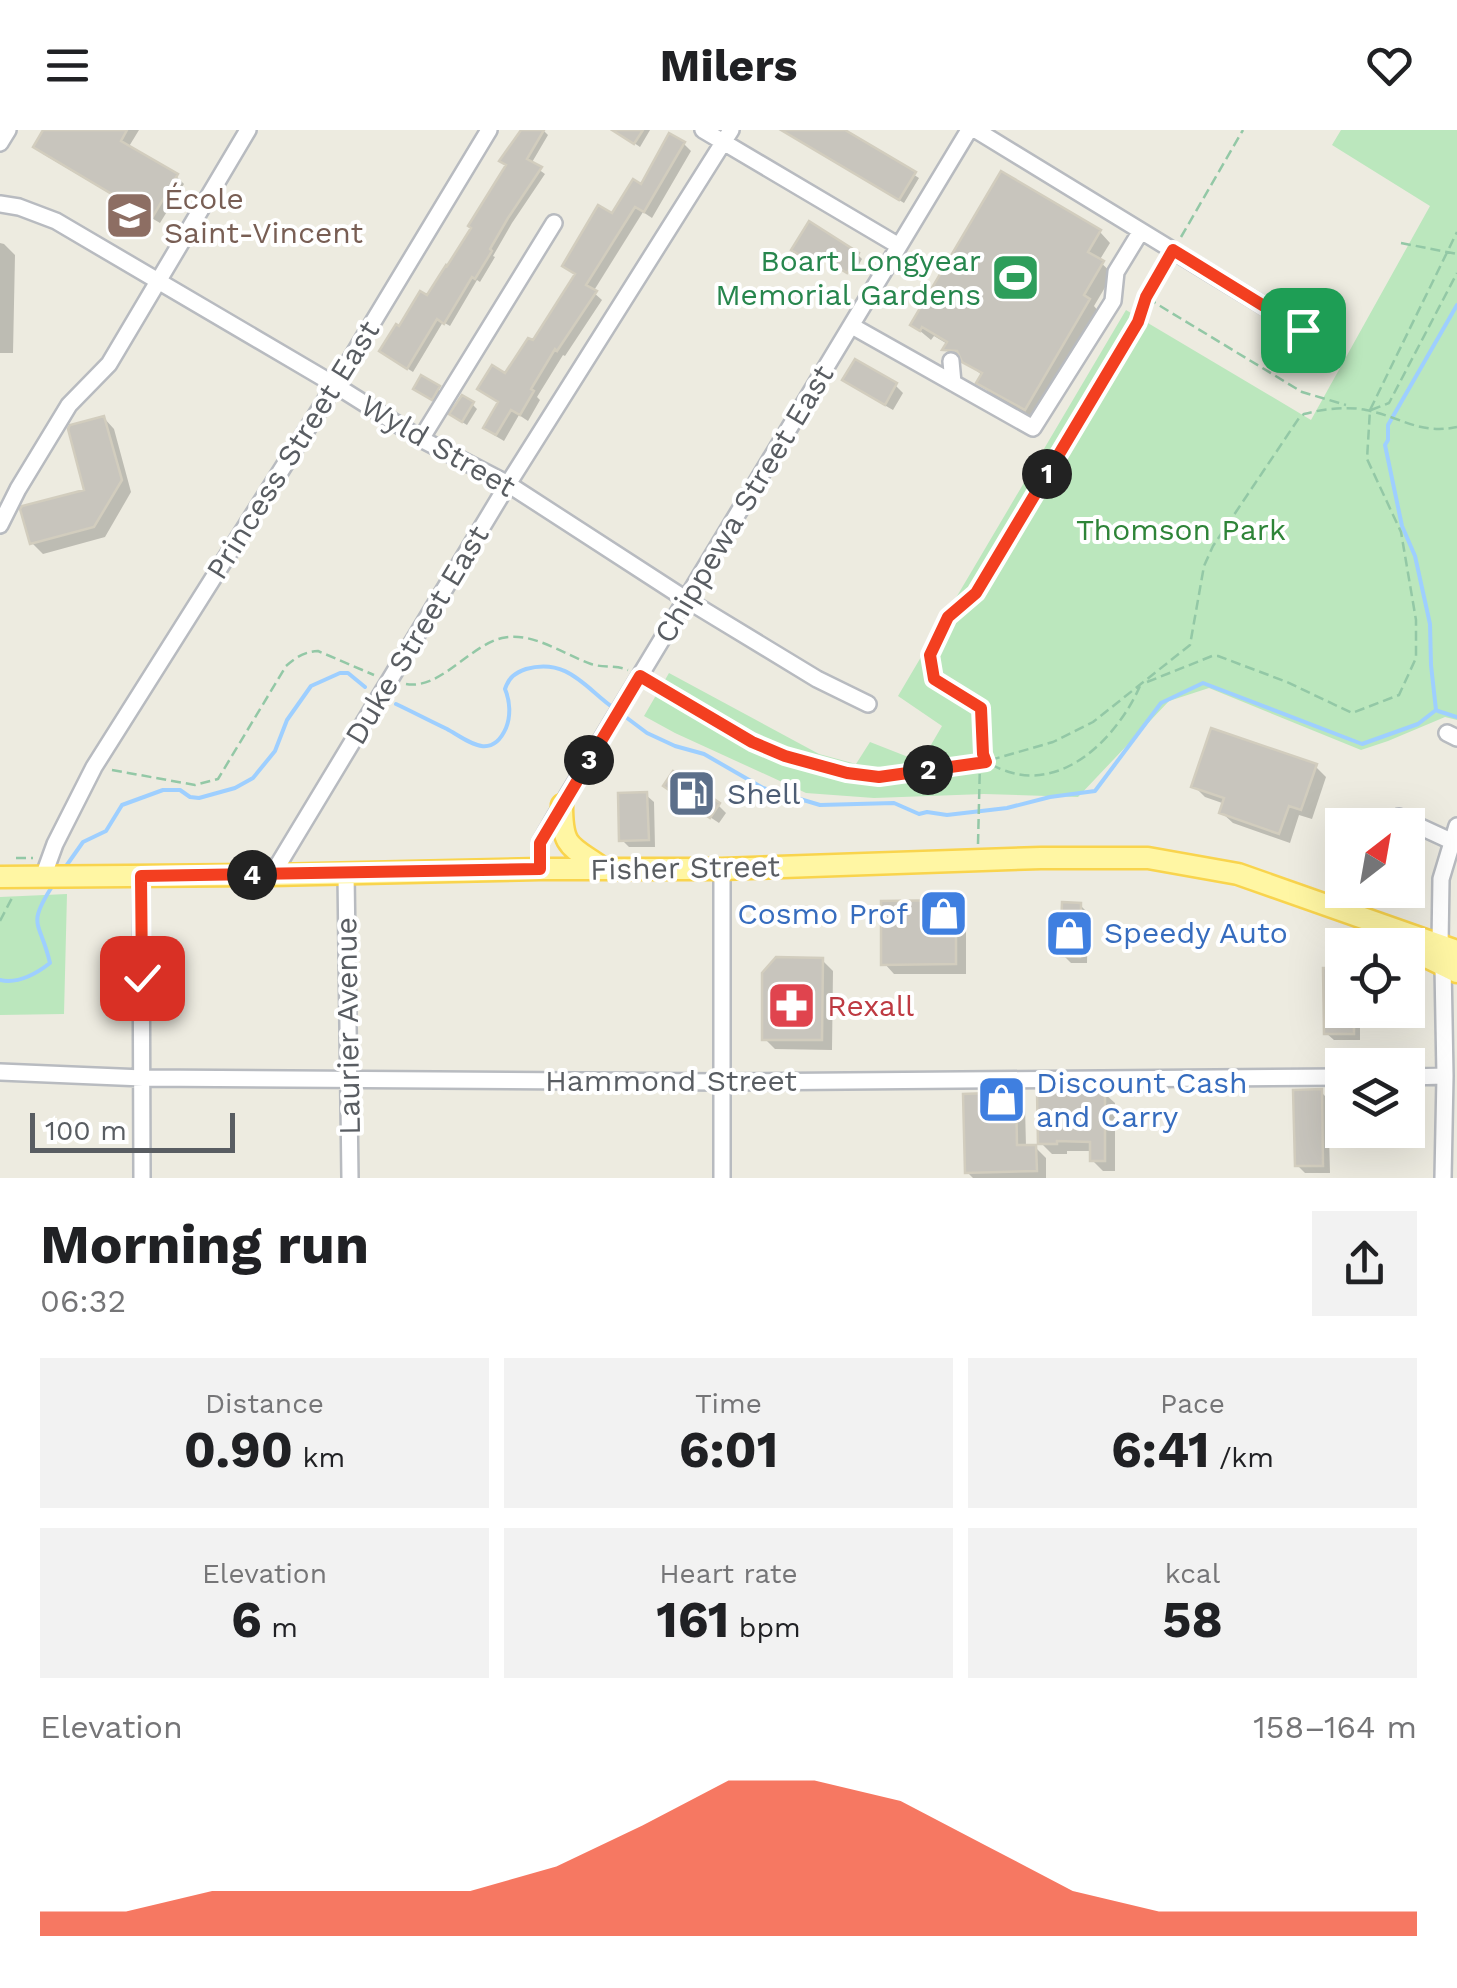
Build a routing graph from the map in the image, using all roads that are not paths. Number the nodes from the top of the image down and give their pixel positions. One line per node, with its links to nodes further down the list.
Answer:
1 (8, 130): 7 (street)
2 (248, 130): 12 (street)
3 (489, 130): 17 (street, Princess Street East)
4 (704, 130): 6 (street)
5 (972, 130): 10 (street); 11 (street, Chippewa Street East)
6 (727, 136): 11 (street); 19 (street, Duke Street East)
7 (0, 144)
8 (0, 204): 12 (street, Wyld Street)
9 (554, 223): 18 (street)
10 (1141, 230): 14 (street); 16 (street)
11 (899, 246): 13 (street, Chippewa Street East)
12 (158, 280): 17 (street, Wyld Street); 20 (street)
13 (852, 326): 16 (street); 21 (street, Chippewa Street East)
14 (1303, 330)
15 (952, 360): 16 (street)
16 (952, 383)
17 (335, 385): 18 (street, Wyld Street); 29 (street, Princess Street East)
18 (421, 440): 19 (street, Wyld Street)
19 (508, 484): 21 (street, Wyld Street); 31 (street, Duke Street East)
20 (0, 525)
21 (687, 600): 22 (street, Wyld Street); 23 (street, Chippewa Street East)
22 (868, 704)
23 (562, 804): 26 (street, Chippewa Street East); 27 (main road)
24 (1425, 824): 25 (street)
25 (1454, 833): 37 (street)
26 (540, 869): 27 (main road, Fisher Street); 30 (main road, Fisher Street)
27 (604, 869): 28 (main road, Fisher Street)
28 (722, 869): 34 (main road, Fisher Street); 44 (street)
29 (45, 871): 32 (main road, Fisher Street); 33 (main road, Fisher Street)
30 (346, 874): 31 (main road, Fisher Street); 43 (street, Laurier Avenue)
31 (272, 875): 32 (main road, Fisher Street)
32 (141, 876): 42 (street)
33 (8, 877)
34 (1305, 898): 35 (main road, Fisher Street); 37 (main road, Fisher Street)
35 (1366, 928)
36 (1425, 952): 37 (main road, Fisher Street)
37 (1450, 958): 39 (street)
38 (0, 1072): 42 (street, Hammond Street)
39 (1445, 1076): 41 (street); 48 (street)
40 (1325, 1077): 44 (street, Hammond Street)
41 (1425, 1077)
42 (142, 1078): 43 (street, Hammond Street); 45 (street)
43 (349, 1080): 44 (street, Hammond Street); 46 (street, Laurier Avenue)
44 (722, 1082): 47 (street)
45 (142, 1178)
46 (350, 1178)
47 (722, 1178)
48 (1443, 1178)

